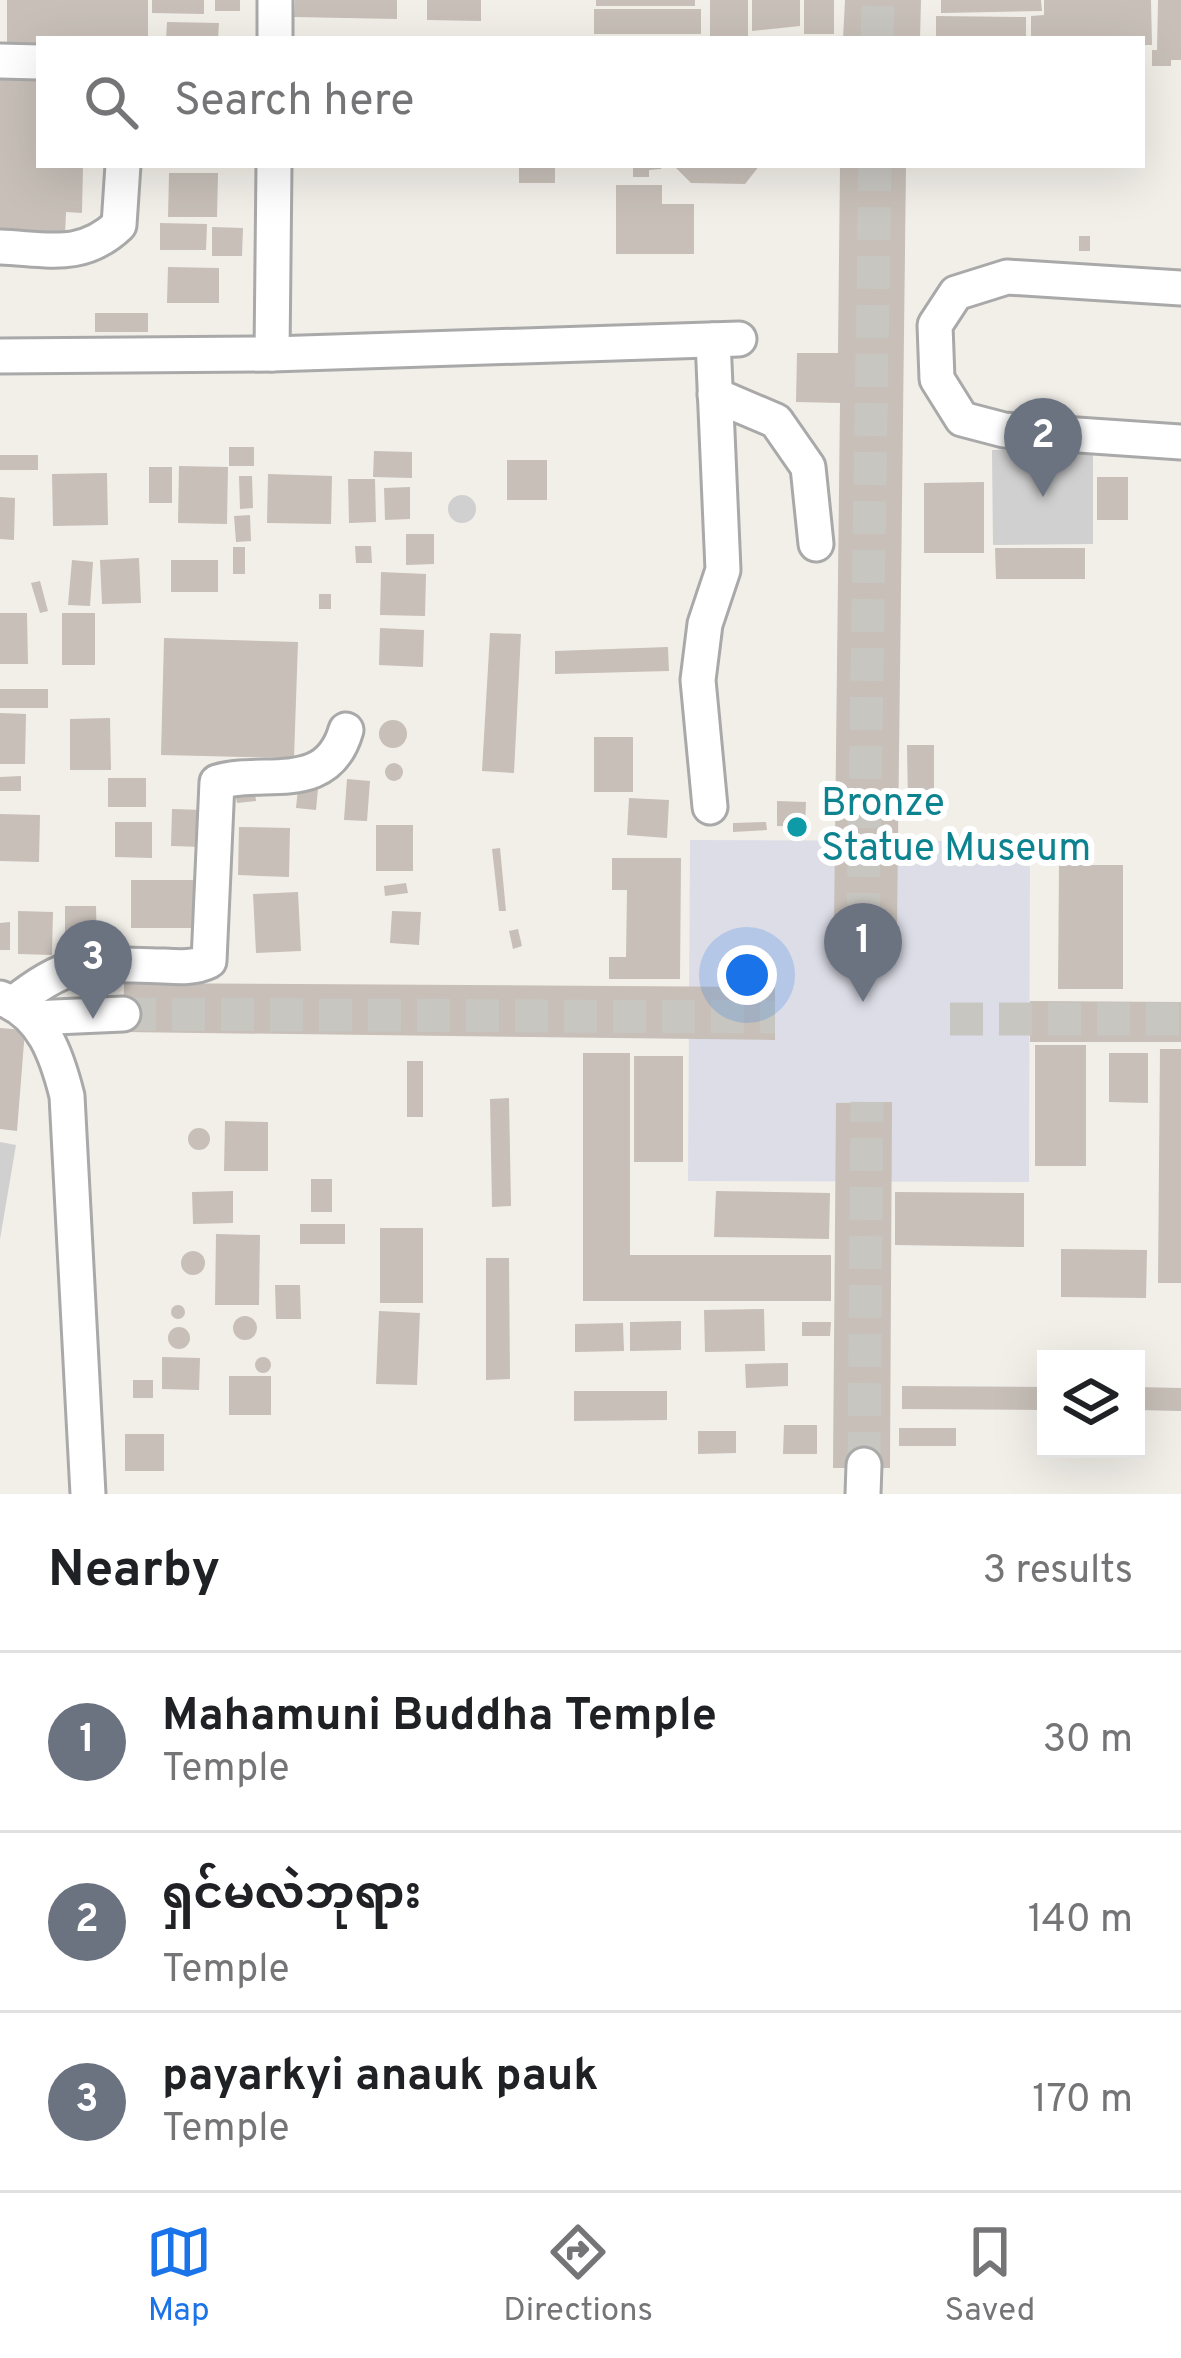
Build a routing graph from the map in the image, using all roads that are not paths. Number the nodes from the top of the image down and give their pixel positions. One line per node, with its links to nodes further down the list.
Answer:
1 (275, 0): 2 (street)
2 (274, 36)
3 (0, 61): 4 (street)
4 (36, 62)
5 (123, 168): 7 (street)
6 (274, 168): 9 (street)
7 (0, 247)
8 (1181, 288): 12 (street)
9 (272, 354): 10 (street); 11 (street)
10 (0, 356)
11 (715, 395): 13 (street); 15 (street)
12 (1181, 442)
13 (816, 544)
14 (346, 730): 16 (street)
15 (710, 806)
16 (15, 1006): 17 (street); 18 (street)
17 (123, 1014)
18 (88, 1494)

